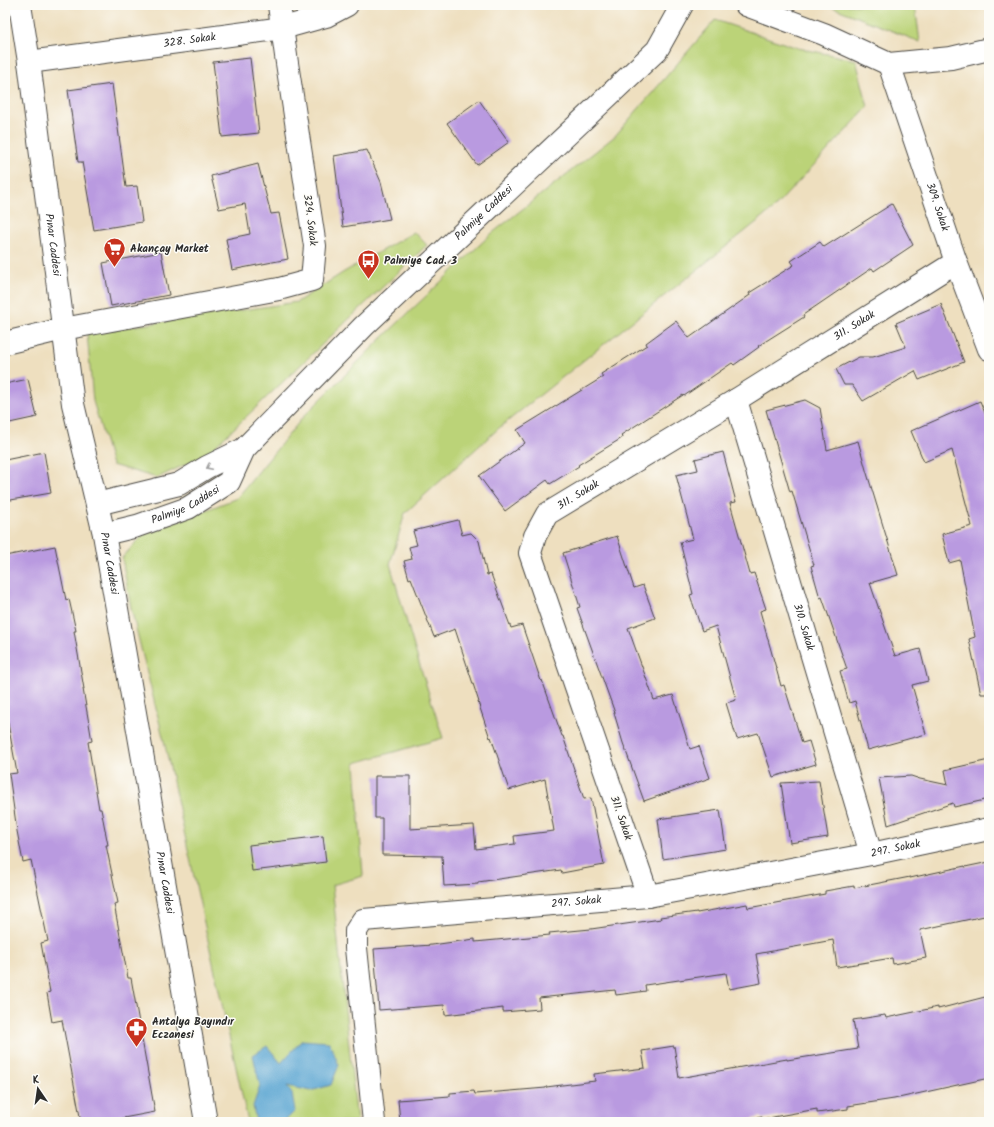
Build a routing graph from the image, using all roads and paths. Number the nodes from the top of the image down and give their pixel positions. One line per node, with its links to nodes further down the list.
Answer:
1 (20, 5): 8 (street, Pınar Caddesi)
2 (280, 5): 6 (street, 324. Sokak)
3 (347, 5): 6 (street, 328. Sokak)
4 (682, 5): 15 (street, Palmiye Caddesi)
5 (746, 5): 9 (street)
6 (283, 28): 8 (street, 328. Sokak); 11 (street, 324. Sokak)
7 (989, 49): 9 (street)
8 (29, 62): 11 (street, Pınar Caddesi)
9 (889, 64): 10 (street, 309. Sokak)
10 (956, 262): 12 (street, 309. Sokak); 14 (street, 311. Sokak)
11 (63, 329): 13 (street); 16 (street, Pınar Caddesi)
12 (988, 343)
13 (5, 344)
14 (736, 400): 19 (street, 310. Sokak); 20 (street, 311. Sokak)
15 (244, 449): 16 (street, Palmiye Caddesi, one-way to 16); 17 (street, Palmiye Caddesi)
16 (97, 504): 17 (street, Pınar Caddesi)
17 (104, 534): 21 (street, Pınar Caddesi)
18 (989, 829): 19 (street, 297. Sokak)
19 (871, 854): 20 (street, 297. Sokak)
20 (648, 896): 22 (street, 297. Sokak)
21 (206, 1122)
22 (374, 1122)

